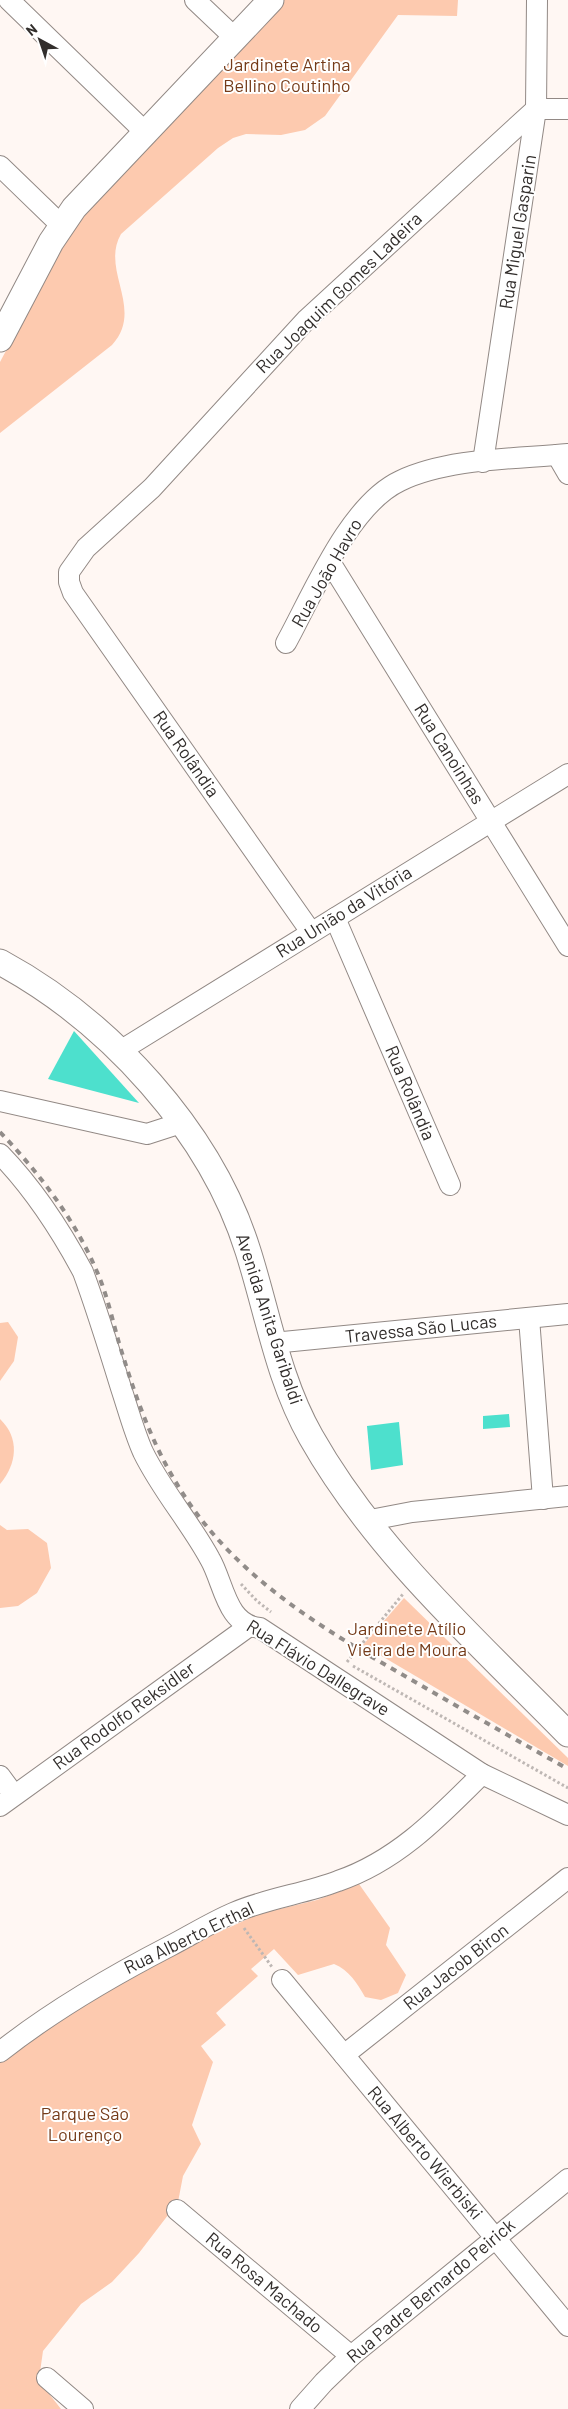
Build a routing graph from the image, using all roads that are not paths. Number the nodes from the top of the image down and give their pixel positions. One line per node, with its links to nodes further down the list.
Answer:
1 (9, 0): 8 (street)
2 (196, 0): 5 (street)
3 (272, 0): 5 (main road)
4 (537, 0): 6 (street, Rua Miguel Gasparin)
5 (235, 38): 8 (main road)
6 (536, 109): 7 (street); 13 (street, Rua Miguel Gasparin); 16 (street, Rua Joaquim Gomes Ladeira)
7 (568, 109)
8 (145, 132): 10 (main road)
9 (0, 166): 10 (street)
10 (61, 225): 11 (main road)
11 (0, 339)
12 (562, 455): 13 (street, Rua João Havro); 14 (street)
13 (483, 462): 15 (street, Rua João Havro)
14 (568, 474)
15 (330, 562): 17 (street, Rua João Havro); 19 (street, Rua Canoinhas)
16 (69, 572): 21 (street, Rua Rolândia)
17 (286, 643)
18 (568, 774): 19 (street, Rua União da Vitória)
19 (490, 822): 20 (street, Rua União da Vitória); 22 (street, Rua Canoinhas)
20 (335, 918): 21 (street, Rua União da Vitória); 28 (street, Rua Rolândia)
21 (311, 932): 24 (street, Rua União da Vitória)
22 (568, 946)
23 (0, 962): 24 (main road, Avenida Anita Garibaldi)
24 (120, 1051): 26 (main road, Avenida Anita Garibaldi)
25 (0, 1101): 26 (street)
26 (181, 1123): 31 (main road, Avenida Anita Garibaldi)
27 (0, 1154): 35 (street, Rua Flávio Dallegrave)
28 (450, 1185)
29 (568, 1314): 30 (street, Travessa São Lucas)
30 (529, 1318): 31 (street, Travessa São Lucas); 33 (street)
31 (274, 1343): 34 (main road, Avenida Anita Garibaldi)
32 (568, 1496): 33 (street)
33 (543, 1499): 34 (street)
34 (365, 1521): 36 (main road, Avenida Anita Garibaldi)
35 (248, 1627): 37 (street, Rua Flávio Dallegrave); 39 (street, Rua Rodolfo Reksidler)
36 (568, 1734)
37 (482, 1774): 40 (street, Rua Flávio Dallegrave); 43 (street, Rua Alberto Erthal)
38 (0, 1776): 39 (street)
39 (7, 1800)
40 (568, 1815)
41 (568, 1878): 44 (street, Rua Jacob Biron)
42 (282, 1980): 44 (street, Rua Alberto Wierbiski)
43 (0, 2052)
44 (344, 2055): 47 (street, Rua Alberto Wierbiski)
45 (568, 2179): 47 (street, Rua Padre Bernardo Peirick)
46 (177, 2210): 49 (street, Rua Rosa Machado)
47 (495, 2238): 48 (street, Rua Alberto Wierbiski); 49 (street, Rua Padre Bernardo Peirick)
48 (568, 2326)
49 (351, 2356): 52 (street, Rua Padre Bernardo Peirick)
50 (47, 2378): 51 (street)
51 (83, 2409)
52 (300, 2409)

